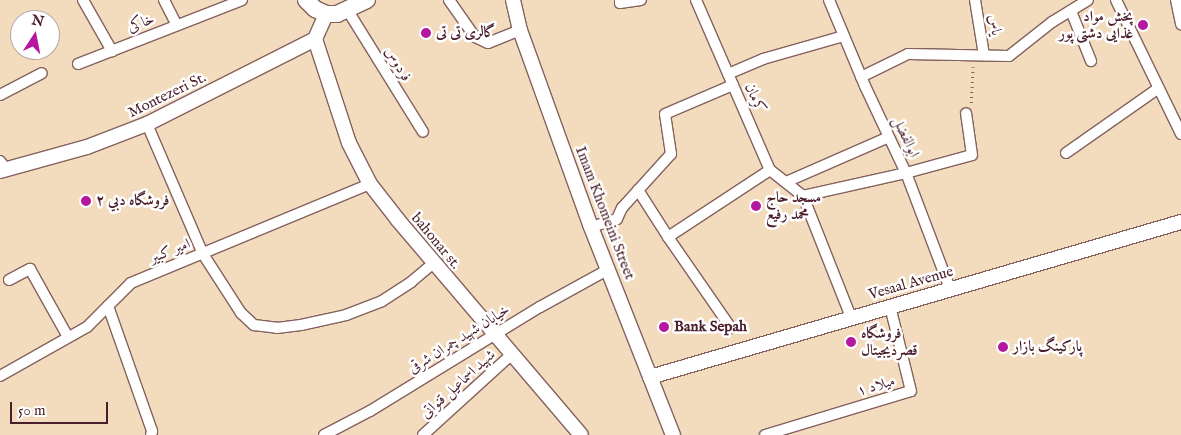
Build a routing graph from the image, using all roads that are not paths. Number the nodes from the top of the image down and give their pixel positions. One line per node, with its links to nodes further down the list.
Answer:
1 (83, 0): 24 (street)
2 (164, 0): 20 (street)
3 (242, 0): 20 (street, خاکی)
4 (306, 0): 18 (main road)
5 (367, 0): 16 (main road)
6 (449, 0): 21 (street)
7 (513, 0): 21 (main road, Imam Khomeini Street)
8 (620, 0): 9 (street)
9 (641, 0)
10 (696, 0): 29 (street, کرمان)
11 (829, 0): 22 (street, ابوالفضل)
12 (975, 0): 25 (street, یاس)
13 (1088, 0): 17 (street)
14 (1116, 0): 32 (street)
15 (1176, 0): 19 (street)
16 (348, 10): 18 (main road); 36 (street, فردوس)
17 (1071, 11): 25 (street); 26 (street)
18 (326, 14): 23 (main road)
19 (1181, 24)
20 (177, 25): 24 (street, خاکی)
21 (520, 30): 48 (main road, Imam Khomeini Street)
22 (844, 36): 29 (street); 30 (street, ابوالفضل)
23 (315, 39): 35 (main road, Montezeri St.); 44 (main road, bahonar st.)
24 (112, 51): 27 (street, خاکی)
25 (979, 55): 30 (street)
26 (1091, 61)
27 (78, 64)
28 (42, 73): 33 (street)
29 (728, 74): 31 (street, کرمان)
30 (862, 77): 38 (street, ابوالفضل)
31 (733, 85): 41 (street, کرمان); 45 (street)
32 (1159, 88): 37 (street); 39 (street)
33 (0, 96)
34 (966, 113): 42 (street)
35 (147, 124): 40 (main road, Montezeri St.); 50 (street)
36 (423, 132)
37 (1181, 134)
38 (889, 137): 42 (street, ابوالفضل); 43 (street)
39 (1066, 153)
40 (2, 167)
41 (770, 170): 43 (street, کرمان); 49 (street)
42 (906, 173): 46 (street); 54 (street, ابوالفضل)
43 (786, 182): 46 (street, کرمان)
44 (370, 184): 50 (street, امیر کبیر); 51 (main road, bahonar st.)
45 (638, 190): 48 (street); 49 (street)
46 (803, 196): 57 (street)
47 (1181, 222): 54 (main road, Vesaal Avenue)
48 (591, 227): 52 (main road, Imam Khomeini Street)
49 (668, 237): 58 (street)
50 (203, 254): 51 (street); 55 (street, امیر کبیر)
51 (434, 262): 59 (main road, bahonar st.)
52 (609, 269): 59 (street, خیابان شهید چمران شرقی); 63 (main road, Imam Khomeini Street)
53 (10, 280): 60 (street)
54 (950, 289): 56 (main road, Vesaal Avenue)
55 (108, 306): 60 (street, امیر کبیر); 64 (street)
56 (890, 306): 57 (main road, Vesaal Avenue); 69 (street, میلاد ۱)
57 (851, 317): 63 (main road, Vesaal Avenue)
58 (731, 328)
59 (495, 334): 61 (main road, bahonar st.); 65 (street, خیابان شهید چمران شرقی)
60 (68, 337): 62 (street, امیر کبیر)
61 (512, 354): 66 (street, شهید اسماعیل قنواتی); 67 (main road, bahonar st.)
62 (0, 376)
63 (650, 376): 68 (main road, Imam Khomeini Street)
64 (151, 435)
65 (324, 435)
66 (423, 435)
67 (581, 435)
68 (673, 435)
69 (765, 435)

